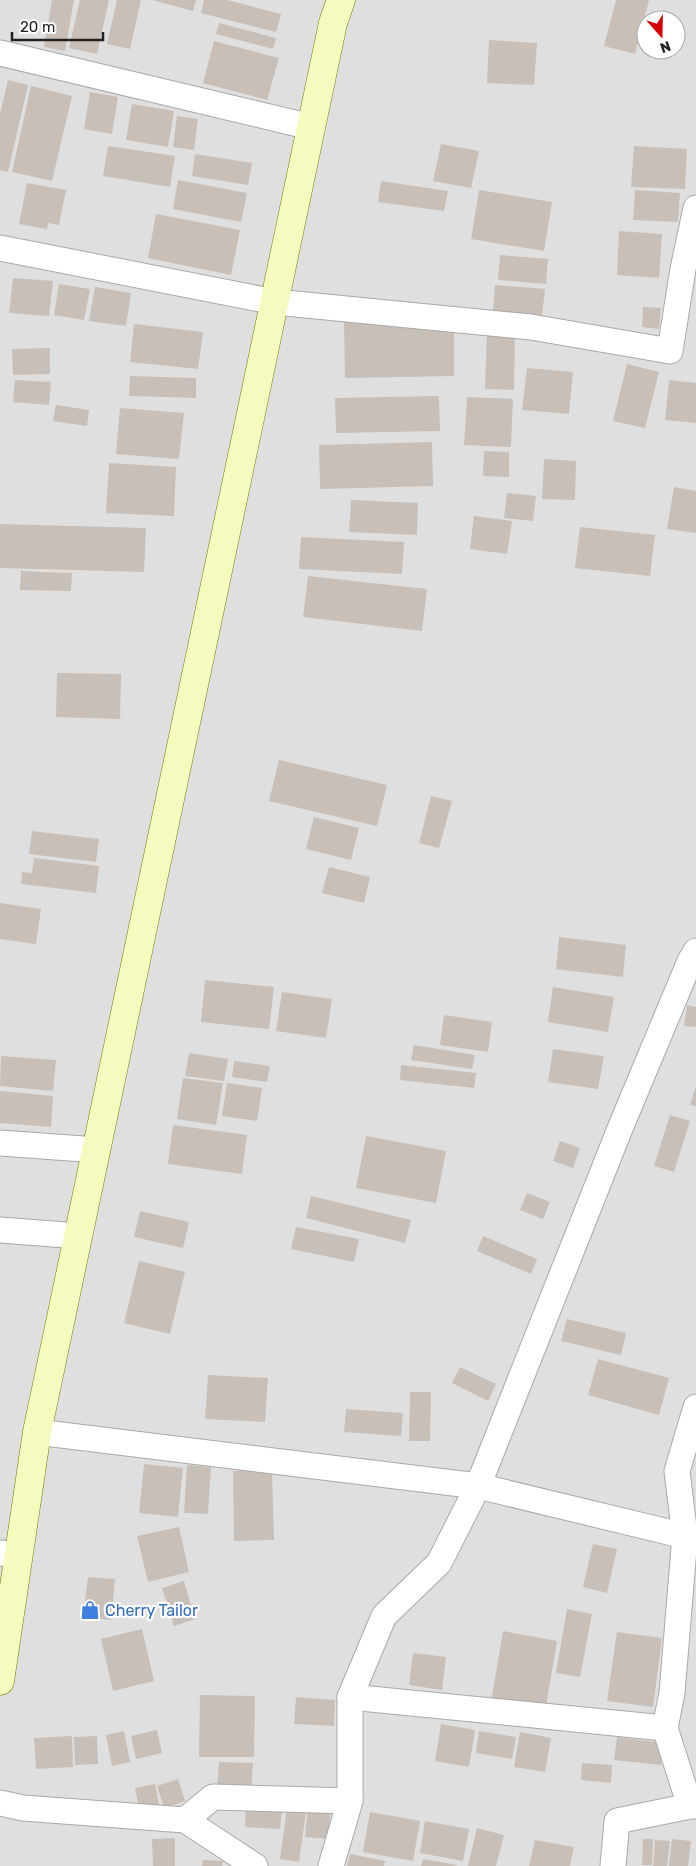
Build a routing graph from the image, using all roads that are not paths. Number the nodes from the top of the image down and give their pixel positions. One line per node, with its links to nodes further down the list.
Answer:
1 (341, 0): 3 (main road)
2 (0, 53): 3 (street)
3 (311, 127): 6 (main road)
4 (696, 208): 6 (street)
5 (0, 248): 6 (street)
6 (275, 302): 9 (main road)
7 (696, 951): 14 (street)
8 (0, 1143): 9 (street)
9 (97, 1150): 11 (main road)
10 (0, 1230): 11 (street)
11 (79, 1236): 13 (main road)
12 (696, 1406): 15 (street)
13 (37, 1432): 14 (street); 16 (main road)
14 (478, 1486): 15 (street); 18 (street)
15 (690, 1537): 19 (street)
16 (10, 1554): 17 (main road)
17 (0, 1681)
18 (350, 1697): 19 (street); 20 (street)
19 (665, 1728): 22 (street)
20 (350, 1801): 23 (street); 25 (street)
21 (0, 1803): 23 (street)
22 (693, 1806): 26 (street)
23 (185, 1820): 24 (street)
24 (255, 1866)
25 (331, 1866)
26 (613, 1866)

